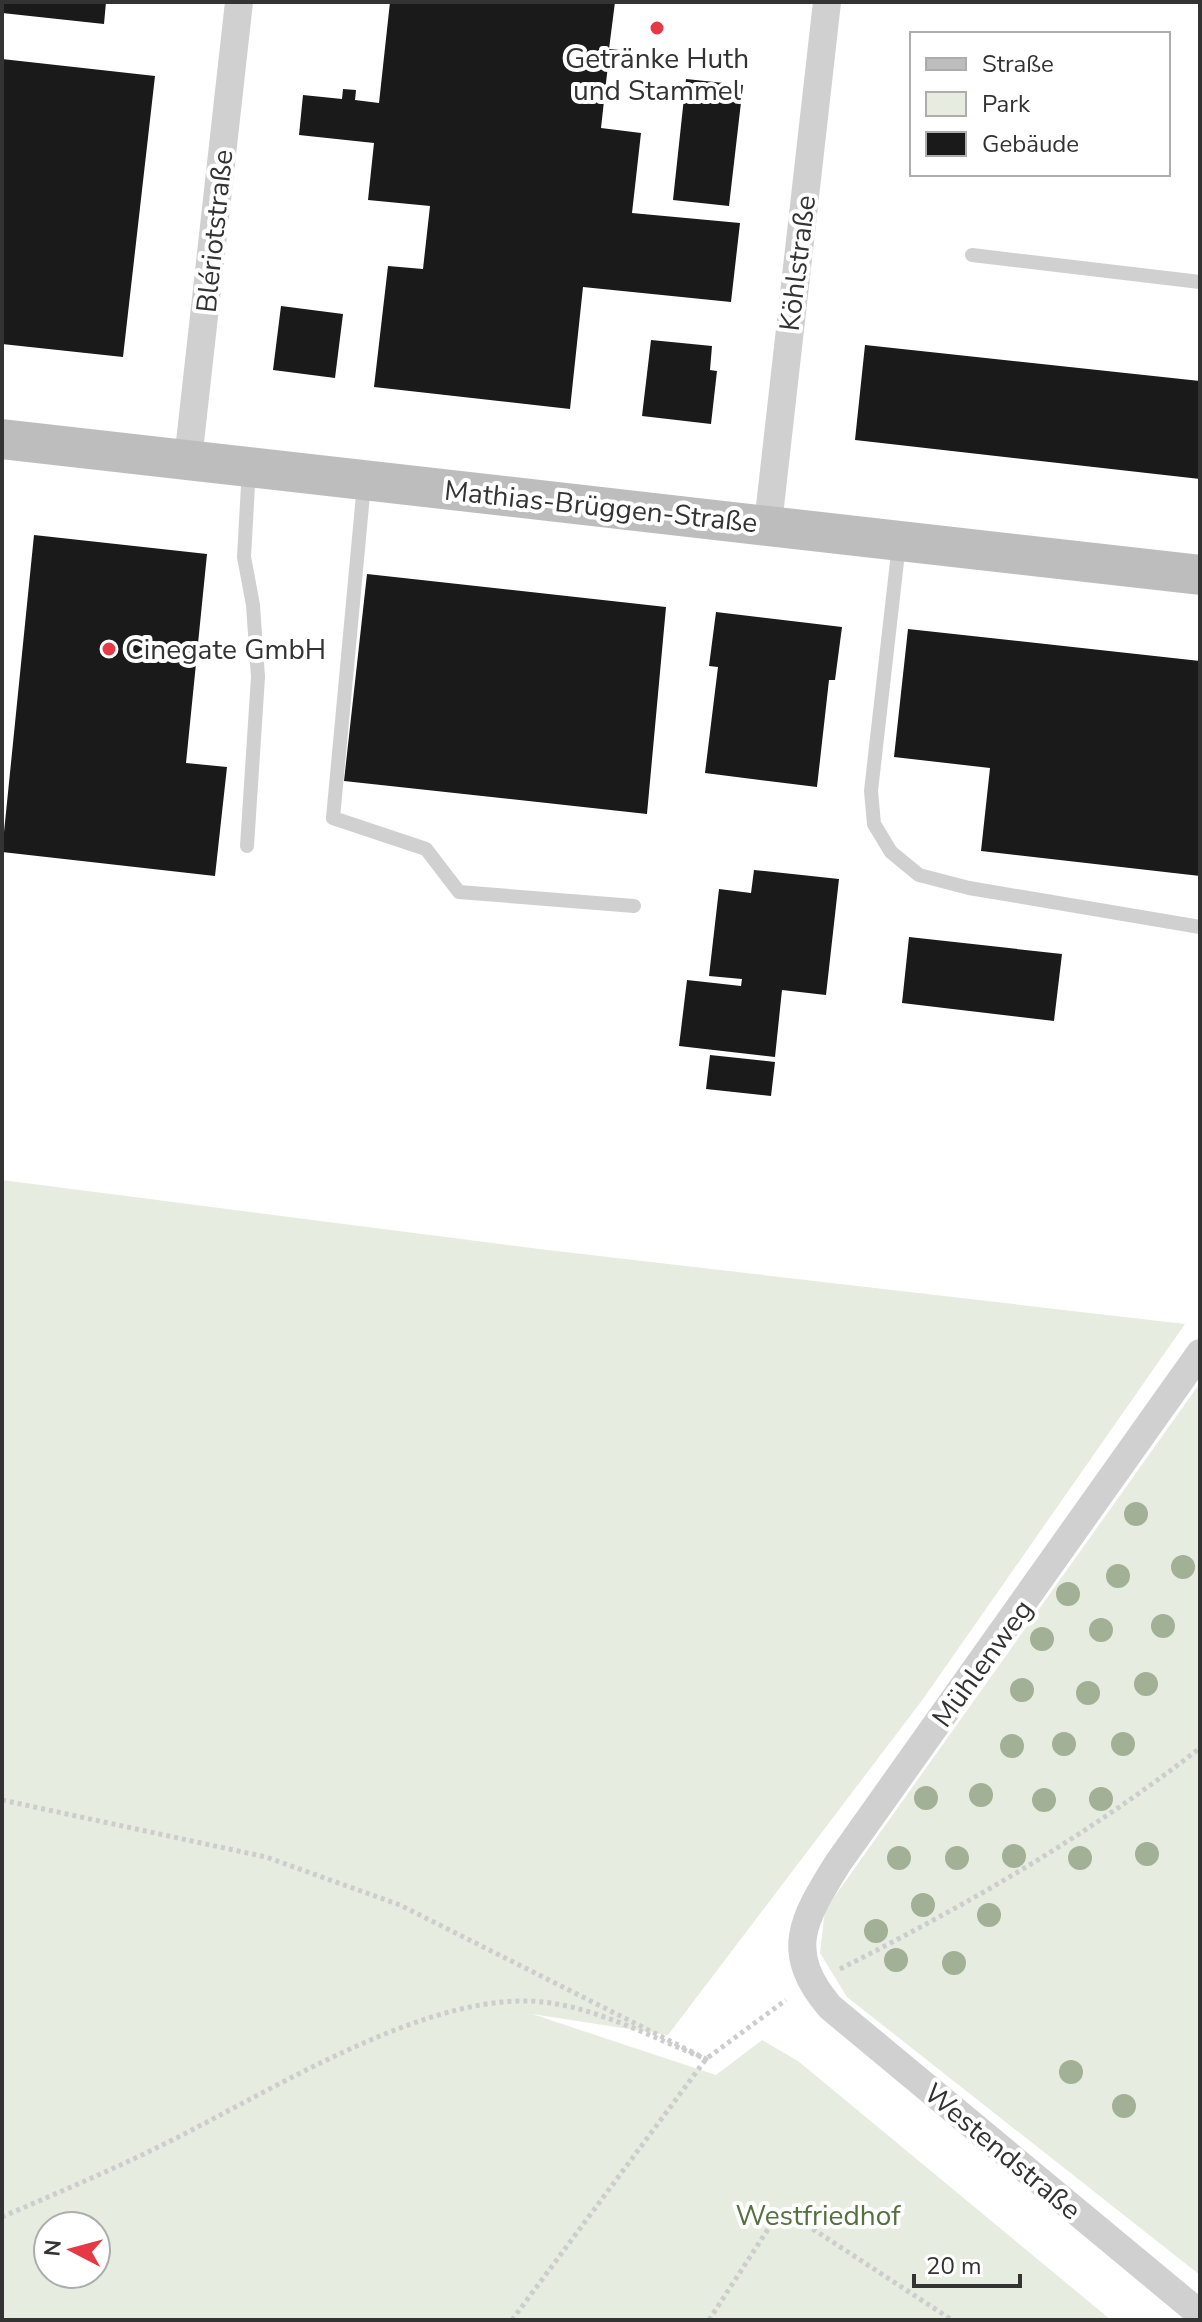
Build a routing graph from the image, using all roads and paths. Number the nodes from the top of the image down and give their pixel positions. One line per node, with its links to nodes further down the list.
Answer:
1 (239, 2): 6 (street, Blériotstraße)
2 (827, 2): 9 (street, Köhlstraße)
3 (972, 255): 4 (lane)
4 (1200, 282)
5 (2, 439): 6 (street, Mathias-Brüggen-Straße)
6 (188, 460): 7 (street, Mathias-Brüggen-Straße)
7 (249, 467): 8 (street, Mathias-Brüggen-Straße); 12 (lane)
8 (364, 479): 9 (street, Mathias-Brüggen-Straße); 13 (lane)
9 (768, 524): 10 (street, Mathias-Brüggen-Straße)
10 (899, 540): 11 (street, Mathias-Brüggen-Straße); 14 (lane)
11 (1200, 575)
12 (247, 846)
13 (634, 906)
14 (1200, 927)
15 (1200, 1353): 18 (street, Mühlenweg)
16 (1200, 1748): 18 (path)
17 (2, 1800): 19 (path)
18 (810, 1984): 19 (path); 21 (street, Westendstraße)
19 (706, 2059): 20 (path); 22 (path)
20 (2, 2217)
21 (1200, 2314)
22 (512, 2320)
23 (709, 2320): 24 (path)
24 (952, 2320)

